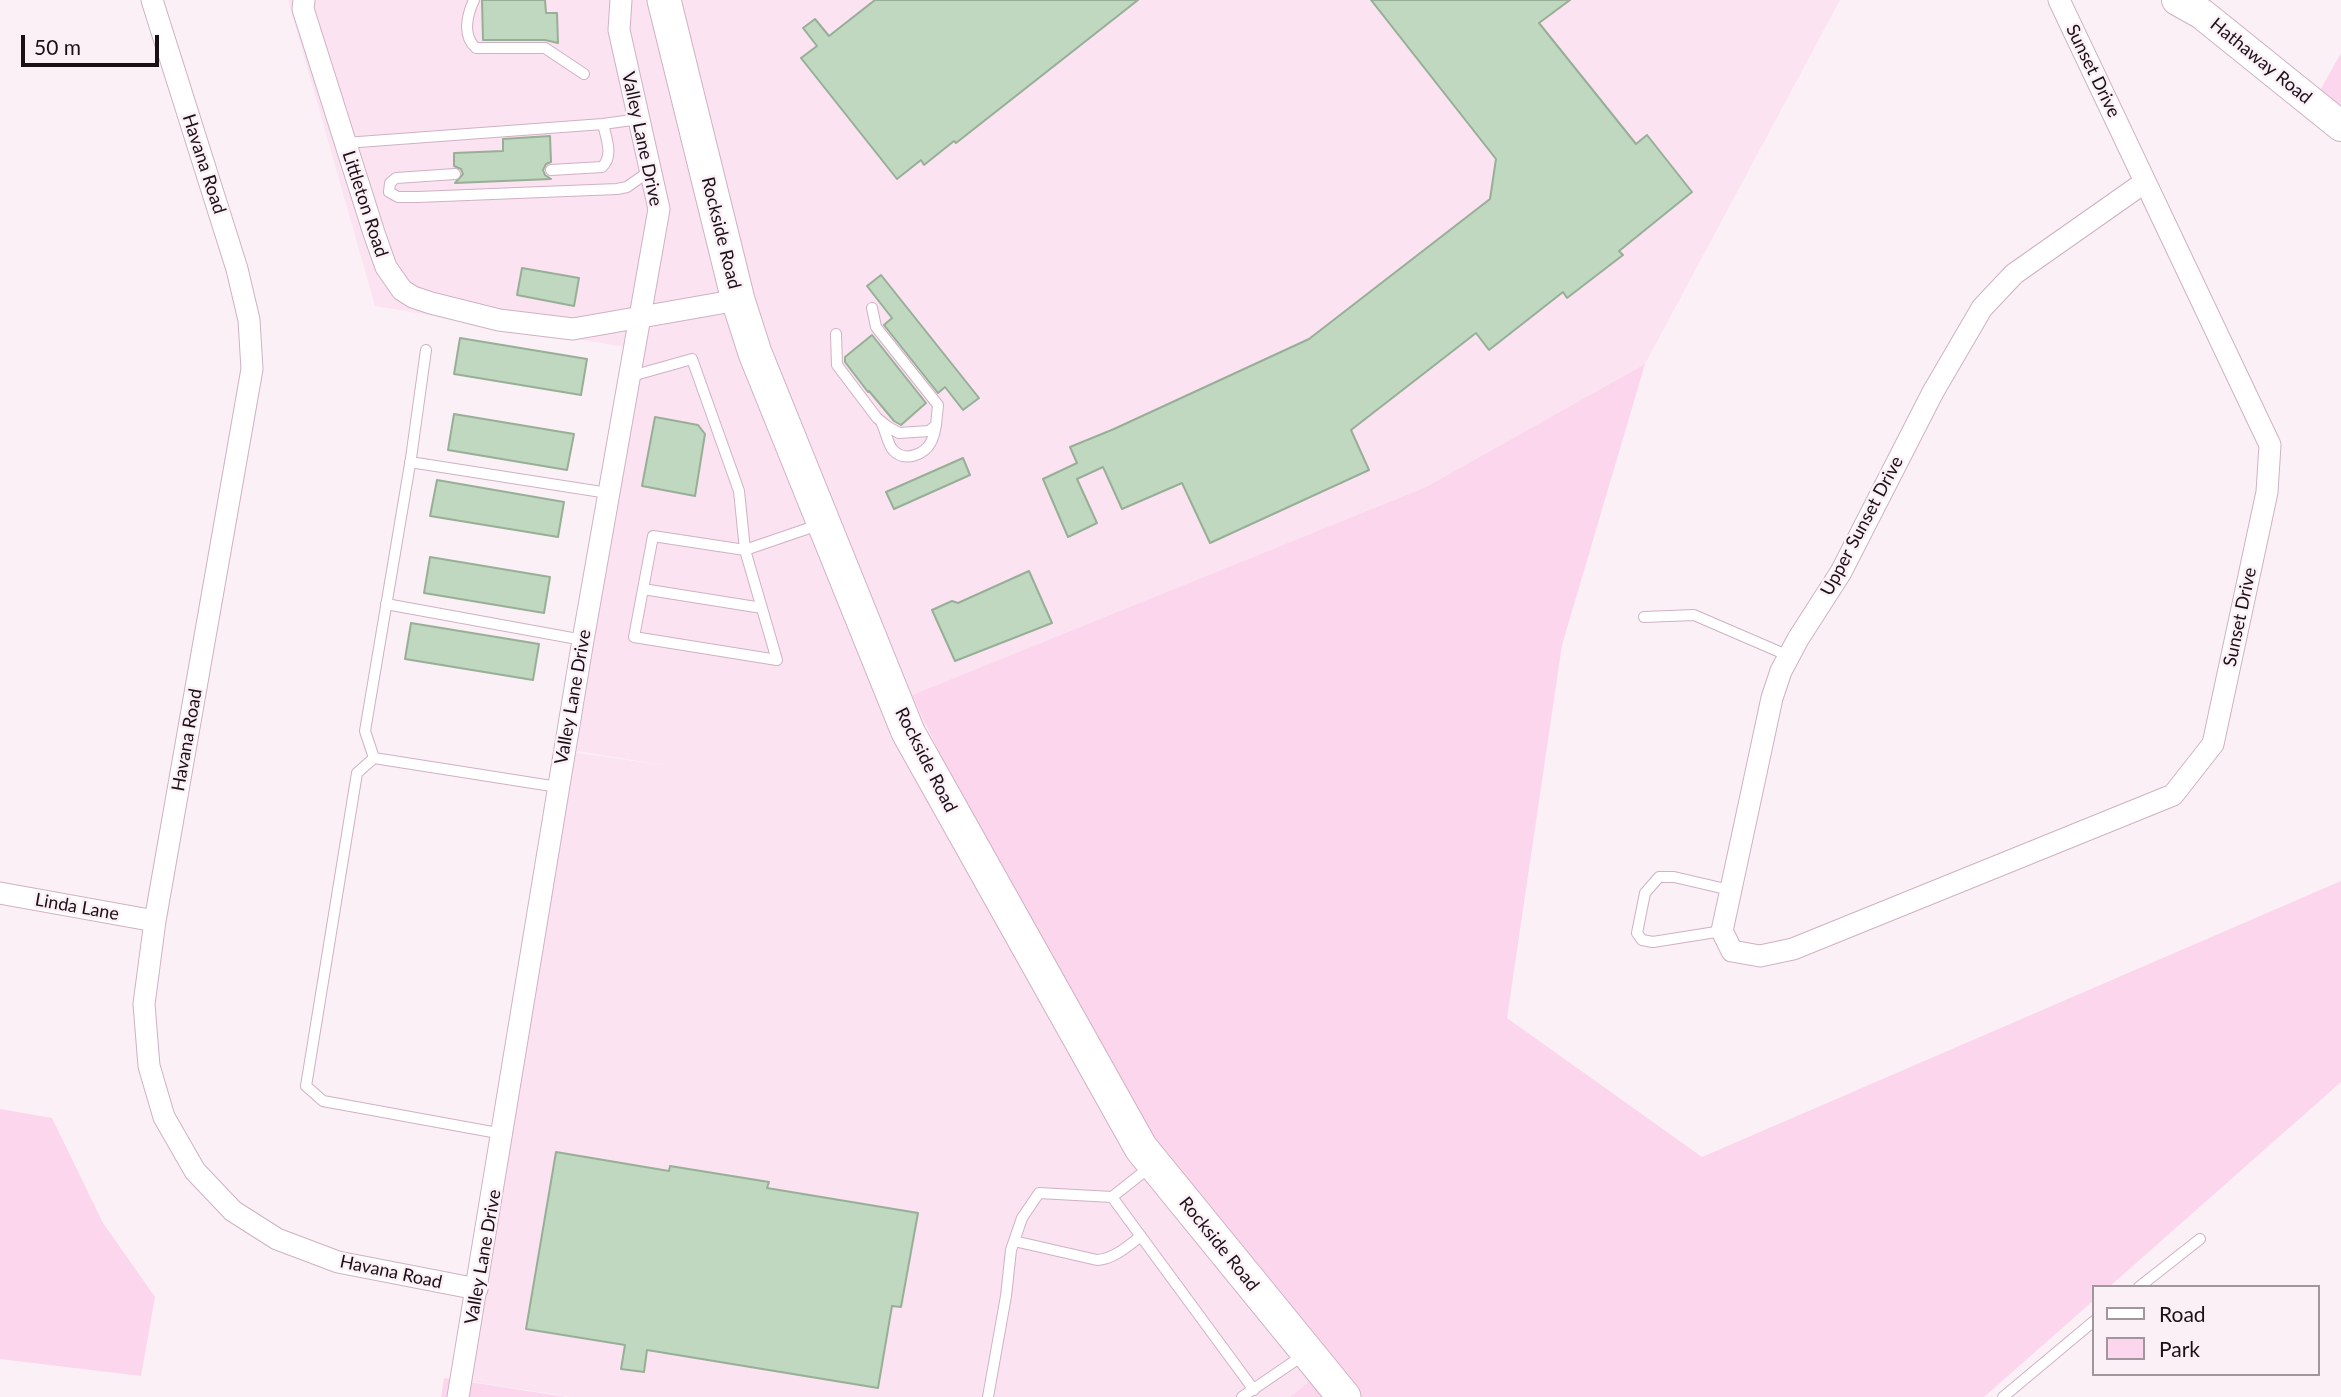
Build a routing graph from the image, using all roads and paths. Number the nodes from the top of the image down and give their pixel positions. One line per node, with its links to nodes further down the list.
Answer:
1 (152, 0): 39 (street, Havana Road)
2 (304, 0): 12 (street, Littleton Road)
3 (474, 0): 8 (lane)
4 (621, 0): 9 (street, Valley Lane Drive)
5 (664, 0): 17 (main road, Rockside Road)
6 (2059, 0): 16 (street, Sunset Drive)
7 (2196, 5): 11 (street, Hathaway Road)
8 (584, 74)
9 (639, 119): 10 (lane); 14 (street, Valley Lane Drive)
10 (603, 124): 12 (lane); 13 (lane)
11 (2341, 126)
12 (345, 143): 19 (street, Littleton Road)
13 (551, 170)
14 (651, 170): 15 (lane); 19 (street, Valley Lane Drive)
15 (455, 174)
16 (2146, 182): 34 (street, Upper Sunset Drive); 40 (street, Sunset Drive)
17 (738, 300): 19 (street, Littleton Road); 27 (main road, Rockside Road)
18 (872, 308): 24 (lane)
19 (640, 317): 22 (street, Valley Lane Drive)
20 (836, 334): 23 (lane)
21 (426, 350): 25 (lane)
22 (628, 377): 26 (street, Valley Lane Drive); 28 (lane)
23 (881, 422): 24 (lane); 24 (lane)
24 (936, 425)
25 (410, 462): 26 (lane); 30 (lane)
26 (608, 493): 33 (street, Valley Lane Drive)
27 (824, 523): 28 (lane); 42 (main road, Rockside Road)
28 (745, 550): 29 (lane); 31 (lane)
29 (643, 589): 31 (lane); 31 (lane)
30 (386, 604): 33 (lane); 35 (lane)
31 (762, 608)
32 (1644, 617): 34 (lane)
33 (583, 640): 36 (street, Valley Lane Drive)
34 (1789, 656): 37 (street, Upper Sunset Drive)
35 (374, 758): 36 (lane); 41 (lane)
36 (558, 787): 41 (street, Valley Lane Drive)
37 (1730, 890): 40 (street, Upper Sunset Drive); 40 (lane)
38 (0, 893): 39 (street, Linda Lane)
39 (155, 921): 48 (street, Havana Road)
40 (1721, 932)
41 (503, 1134): 48 (street, Valley Lane Drive)
42 (1154, 1164): 43 (lane); 50 (main road, Rockside Road)
43 (1112, 1197): 44 (lane); 46 (lane)
44 (1141, 1236): 46 (lane); 51 (lane)
45 (2200, 1239): 47 (lane)
46 (1014, 1241): 53 (lane)
47 (2142, 1285)
48 (477, 1289): 52 (street, Valley Lane Drive)
49 (2092, 1323): 56 (lane)
50 (1307, 1352): 51 (lane); 55 (main road, Rockside Road)
51 (1254, 1390): 54 (lane)
52 (458, 1397)
53 (988, 1397)
54 (1242, 1397)
55 (1344, 1397)
56 (2003, 1397)

